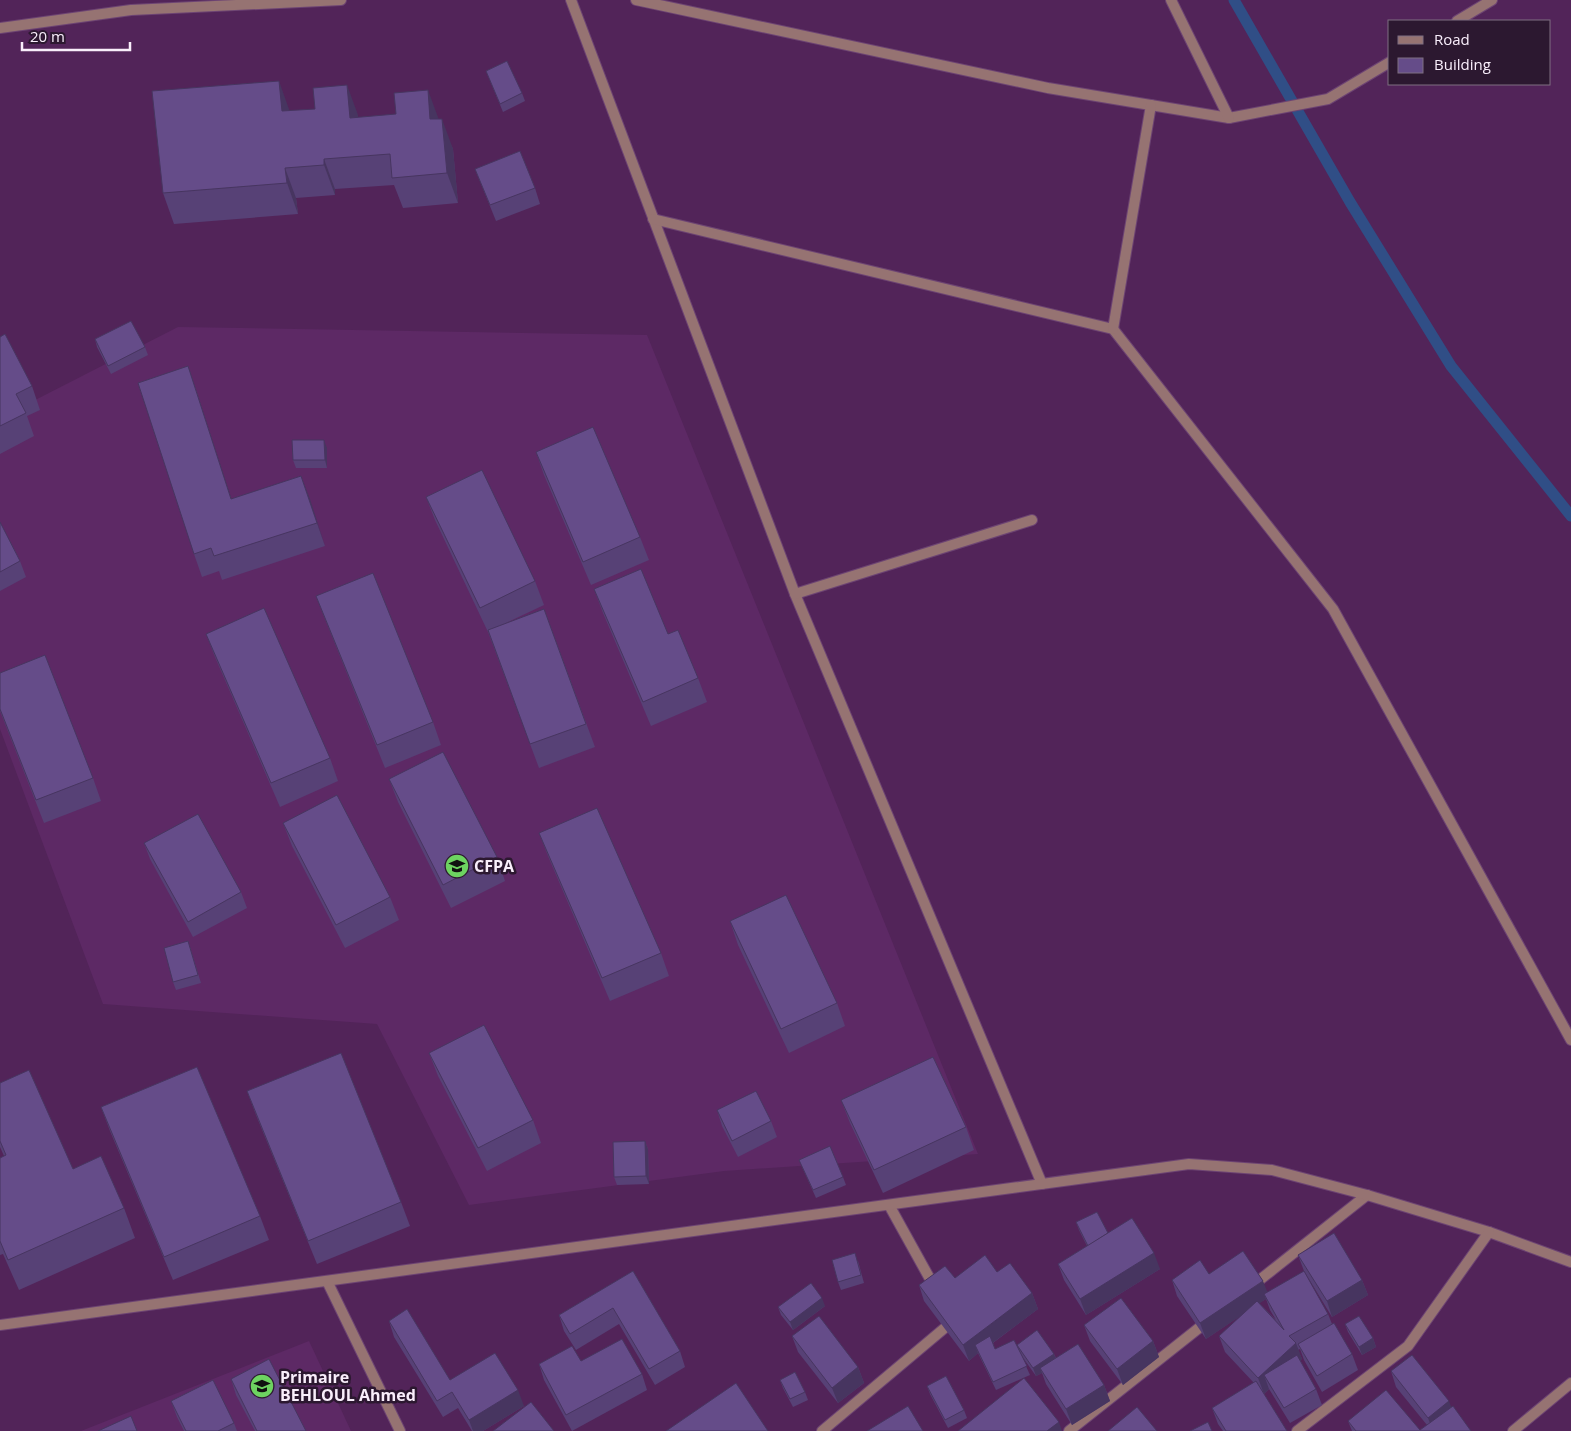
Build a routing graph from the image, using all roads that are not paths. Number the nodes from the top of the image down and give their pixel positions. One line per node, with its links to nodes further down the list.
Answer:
1 (341, 0): 6 (street)
2 (571, 0): 12 (street)
3 (636, 0): 10 (street)
4 (1171, 0): 11 (street)
5 (1492, 0): 7 (street)
6 (217, 3): 8 (street)
7 (1459, 20)
8 (0, 28)
9 (1388, 63): 11 (street)
10 (1151, 105): 11 (street); 13 (street)
11 (1229, 118)
12 (653, 219): 13 (street); 15 (street)
13 (1113, 329): 16 (street)
14 (1032, 520): 15 (street)
15 (794, 594): 17 (street)
16 (1571, 1040)
17 (1042, 1184): 18 (street); 19 (street)
18 (1367, 1195): 20 (street); 23 (street)
19 (889, 1205): 22 (street); 24 (street)
20 (1489, 1232): 21 (street); 32 (street)
21 (1571, 1262)
22 (327, 1280): 27 (street); 29 (street)
23 (1245, 1292)
24 (939, 1296)
25 (948, 1312): 30 (street)
26 (1214, 1316): 31 (street)
27 (0, 1325)
28 (1571, 1384): 33 (street)
29 (400, 1431)
30 (822, 1431)
31 (1069, 1431)
32 (1297, 1431)
33 (1512, 1431)

